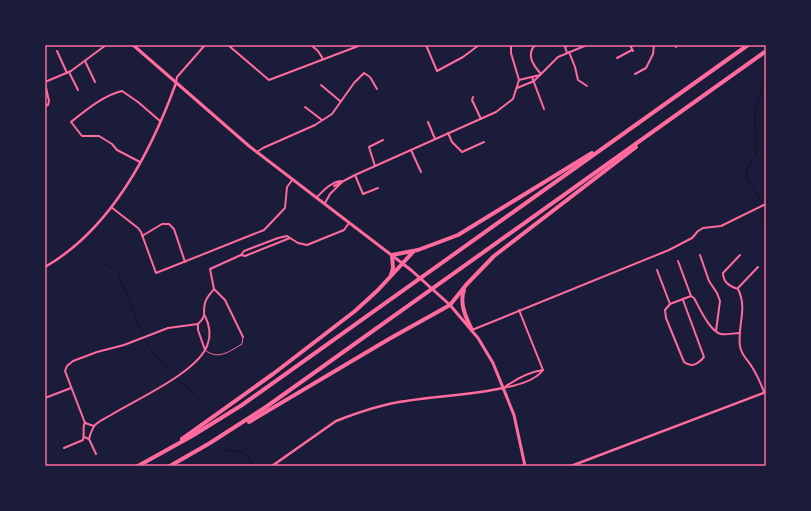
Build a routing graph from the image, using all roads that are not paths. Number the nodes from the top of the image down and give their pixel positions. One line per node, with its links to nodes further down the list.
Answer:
1 (106, 45): 22 (street)
2 (133, 45): 31 (main road)
3 (205, 45): 31 (street)
4 (228, 45): 21 (street)
5 (311, 45): 21 (street)
6 (361, 45): 21 (street)
7 (426, 45): 8 (street)
8 (479, 45)
9 (511, 45): 27 (street)
10 (535, 45): 24 (street)
11 (570, 45): 19 (street)
12 (587, 45): 16 (street)
13 (630, 45): 20 (street)
14 (654, 45): 25 (street)
15 (748, 45): 47 (highway)
16 (581, 46): 19 (street)
17 (57, 51): 23 (street)
18 (766, 51): 42 (highway)
19 (568, 53): 24 (street); 33 (street)
20 (617, 58)
21 (324, 59)
22 (85, 61): 23 (street); 30 (street)
23 (68, 72): 29 (street); 36 (street)
24 (541, 74): 26 (street); 28 (street)
25 (636, 74)
26 (532, 77): 27 (street); 28 (street)
27 (519, 80): 34 (street)
28 (534, 81): 34 (street); 41 (street)
29 (45, 82): 39 (street)
30 (95, 82)
31 (176, 83): 45 (street); 53 (main road)
32 (321, 86): 38 (street)
33 (587, 86)
34 (517, 88): 43 (street)
35 (378, 89): 38 (street)
36 (78, 90)
37 (473, 97): 43 (street)
38 (340, 102): 44 (street)
39 (45, 106)
40 (305, 107): 44 (street)
41 (544, 109)
42 (686, 109): 83 (highway); 107 (highway)
43 (481, 119): 48 (street)
44 (322, 120): 53 (street)
45 (160, 121): 54 (street); 54 (street)
46 (428, 122): 49 (street)
47 (628, 130): 71 (highway); 110 (highway)
48 (448, 133): 49 (street); 51 (street)
49 (436, 139): 52 (street)
50 (383, 140): 55 (street)
51 (484, 142)
52 (411, 150): 55 (street); 56 (street)
53 (257, 152): 58 (main road)
54 (140, 162): 67 (street)
55 (375, 166): 57 (street)
56 (421, 172)
57 (355, 175): 59 (street); 62 (street)
58 (293, 179): 64 (main road); 77 (street)
59 (343, 181): 60 (street); 61 (street); 63 (street)
60 (331, 184): 61 (street); 64 (street)
61 (334, 186): 63 (street)
62 (378, 188)
63 (335, 190): 65 (street)
64 (317, 197): 65 (main road)
65 (325, 203): 68 (main road)
66 (766, 204): 90 (street)
67 (111, 207): 69 (street); 79 (street)
68 (350, 222): 70 (street); 73 (main road)
69 (142, 236): 77 (street); 77 (street)
70 (290, 238): 72 (street); 72 (street)
71 (413, 252): 73 (highway); 78 (highway)
72 (241, 255): 85 (street)
73 (392, 255): 78 (main road); 82 (highway)
74 (700, 255): 94 (street)
75 (740, 255): 84 (street)
76 (678, 261): 86 (street)
77 (185, 262)
78 (402, 263): 82 (highway); 89 (main road)
79 (45, 267)
80 (758, 267): 84 (street)
81 (657, 270): 88 (street)
82 (390, 277): 110 (highway)
83 (466, 285): 89 (highway); 93 (highway)
84 (738, 288): 95 (street)
85 (214, 289): 91 (street); 96 (street)
86 (691, 296): 87 (street); 94 (street)
87 (683, 300): 88 (street); 88 (street)
88 (670, 304)
89 (450, 305): 93 (main road); 107 (highway)
90 (519, 310): 93 (street); 98 (street)
91 (205, 315): 92 (street); 97 (street)
92 (198, 324): 97 (street); 99 (street)
93 (472, 330): 100 (main road)
94 (716, 332): 95 (street)
95 (740, 333): 101 (street)
96 (244, 337): 97 (lane)
97 (205, 350): 104 (street)
98 (543, 370): 100 (street); 100 (street)
99 (71, 388): 102 (street); 103 (street)
100 (504, 388): 113 (street); 114 (main road)
101 (765, 392): 115 (street)
102 (45, 398)
103 (85, 422): 104 (street); 105 (street)
104 (94, 426): 106 (street)
105 (84, 437): 106 (street); 108 (street)
106 (89, 440): 109 (street)
107 (210, 444): 112 (highway)
108 (64, 448)
109 (96, 454)
110 (146, 462): 111 (highway)
111 (138, 466)
112 (170, 466)
113 (272, 466)
114 (525, 466)
115 (571, 466)

